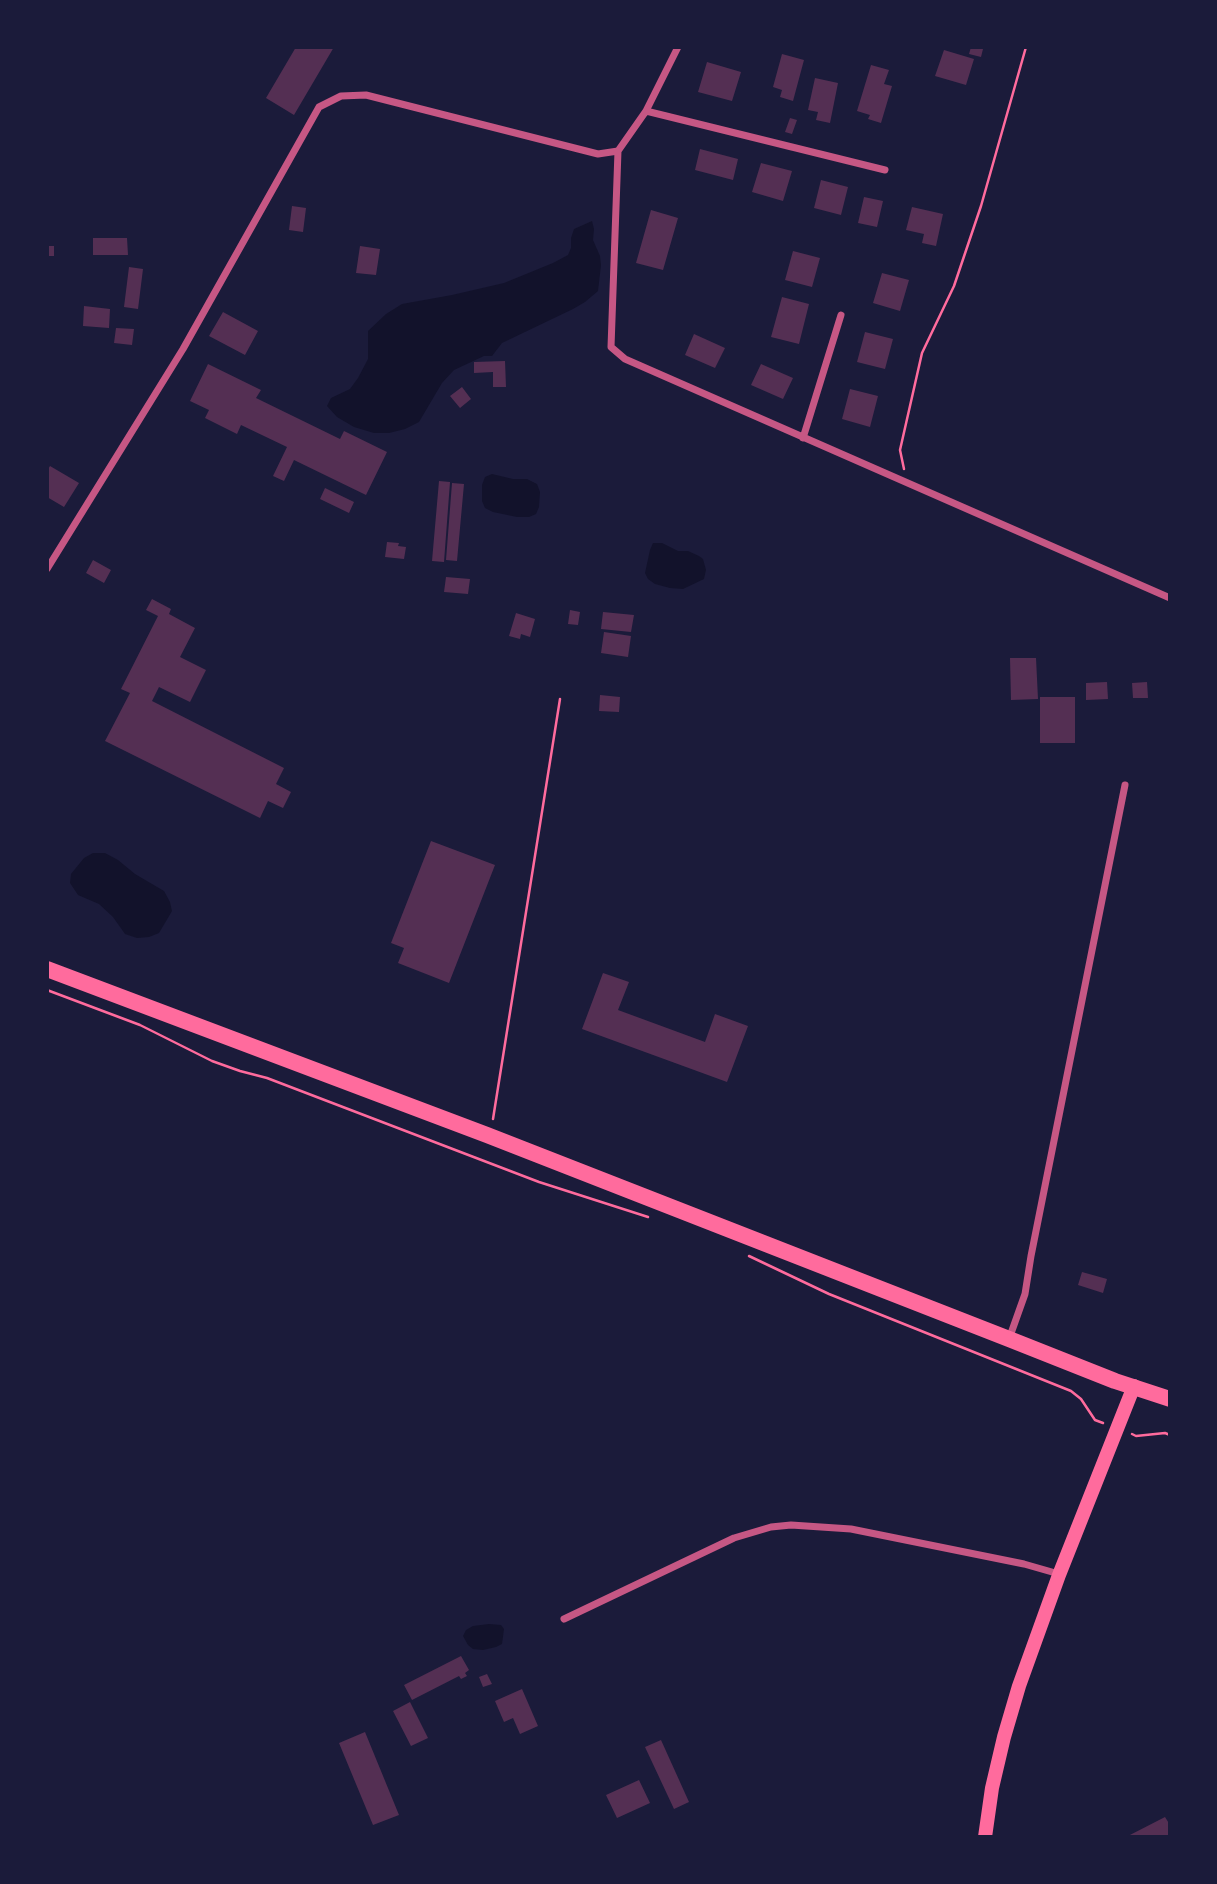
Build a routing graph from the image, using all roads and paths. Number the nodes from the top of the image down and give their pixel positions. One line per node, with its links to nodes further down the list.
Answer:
1 (678, 47): 3 (street)
2 (1026, 47): 8 (path)
3 (646, 111): 4 (street); 5 (street)
4 (618, 151): 7 (street); 9 (street)
5 (885, 170)
6 (841, 315): 7 (street)
7 (803, 438): 8 (street)
8 (906, 482): 10 (street)
9 (47, 569)
10 (1170, 598)
11 (560, 699): 15 (path)
12 (1125, 785): 18 (street)
13 (47, 969): 15 (main road)
14 (47, 990): 16 (path)
15 (487, 1135): 18 (main road)
16 (648, 1216)
17 (745, 1254): 21 (path)
18 (1009, 1339): 19 (main road)
19 (1134, 1386): 20 (main road); 21 (main road)
20 (1170, 1399)
21 (1117, 1429): 22 (path); 23 (main road)
22 (1170, 1435)
23 (1059, 1575): 24 (street); 25 (main road)
24 (564, 1619)
25 (985, 1837)

